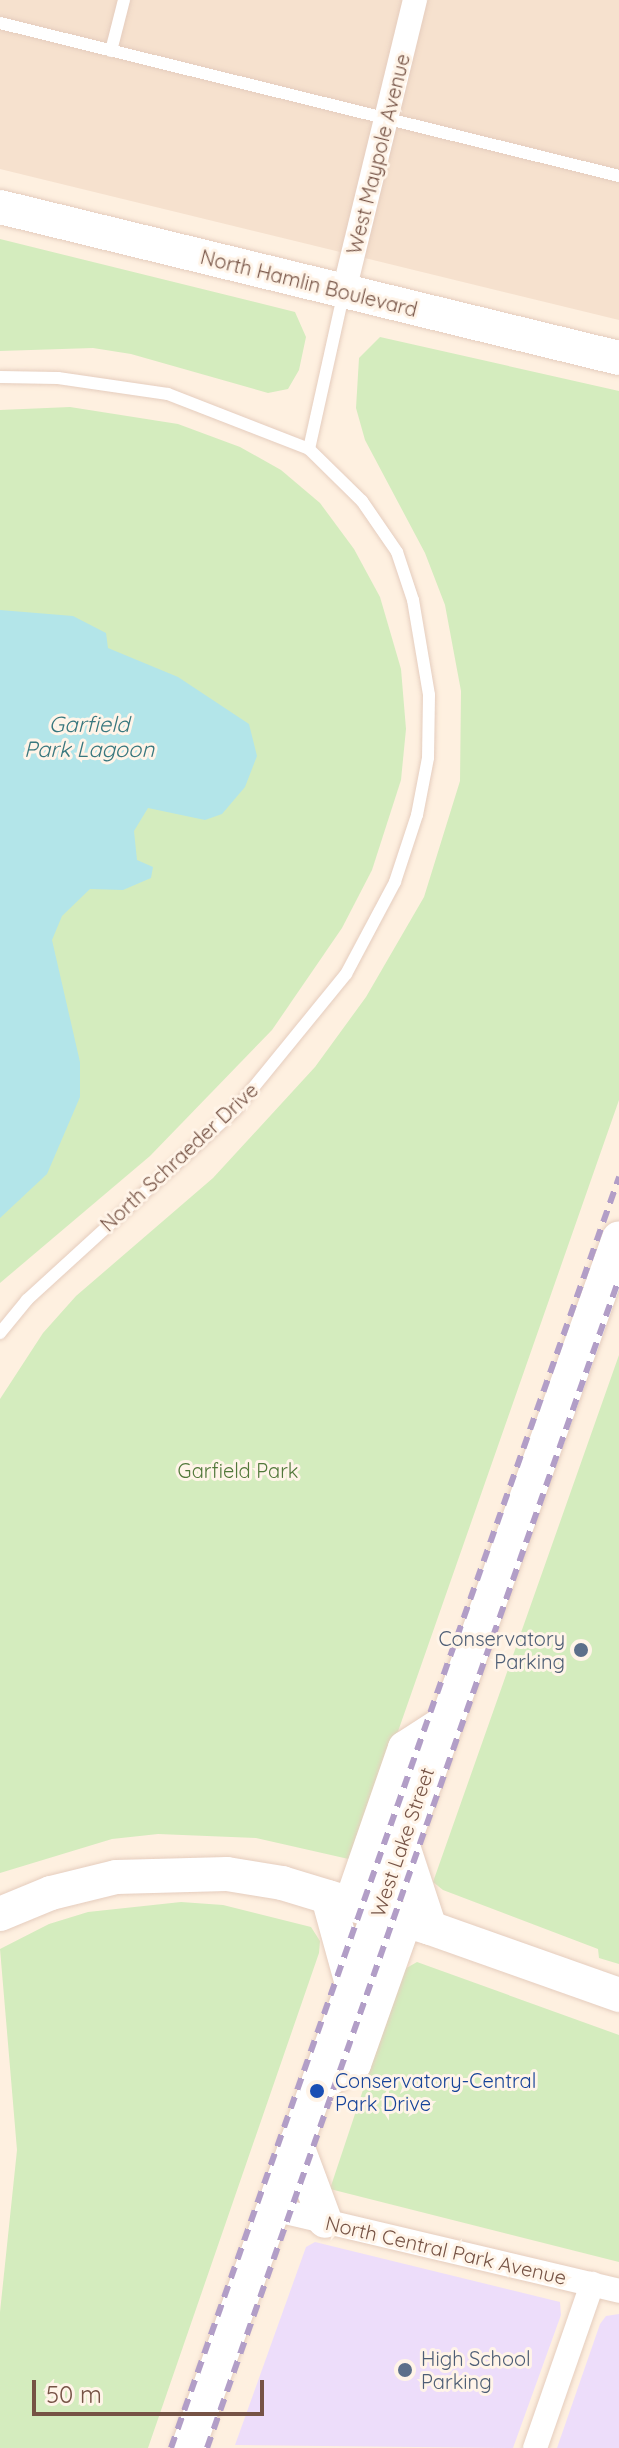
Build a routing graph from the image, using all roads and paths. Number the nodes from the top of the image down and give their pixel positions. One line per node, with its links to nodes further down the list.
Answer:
1 (124, 0): 4 (lane)
2 (415, 0): 5 (street, West Maypole Avenue)
3 (0, 23): 4 (lane)
4 (111, 51): 5 (lane)
5 (386, 120): 6 (lane); 8 (street, West Maypole Avenue)
6 (619, 176)
7 (0, 207): 8 (main road, North Hamlin Boulevard)
8 (344, 291): 9 (main road, North Hamlin Boulevard); 11 (lane, West Maypole Avenue)
9 (619, 358)
10 (0, 377): 11 (lane)
11 (309, 449): 13 (lane, North Schraeder Drive)
12 (619, 1238): 14 (main road, West Lake Street)
13 (0, 1333)
14 (444, 1723): 15 (main road, West Lake Street); 16 (main road)
15 (402, 1843): 16 (main road, West Lake Street); 16 (main road)
16 (378, 1912): 17 (main road); 18 (main road); 18 (main road, West Lake Street); 19 (main road); 20 (main road)
17 (0, 1914)
18 (352, 1984): 20 (main road, West Lake Street)
19 (619, 1995)
20 (317, 2086): 21 (main road, West Lake Street)
21 (296, 2143): 22 (main road, West Lake Street); 23 (main road)
22 (273, 2209): 23 (street, North Central Park Avenue); 26 (main road, West Lake Street)
23 (325, 2221): 24 (street, North Central Park Avenue)
24 (592, 2284): 25 (street, North Central Park Avenue); 27 (street)
25 (619, 2291)
26 (188, 2448)
27 (535, 2448)

